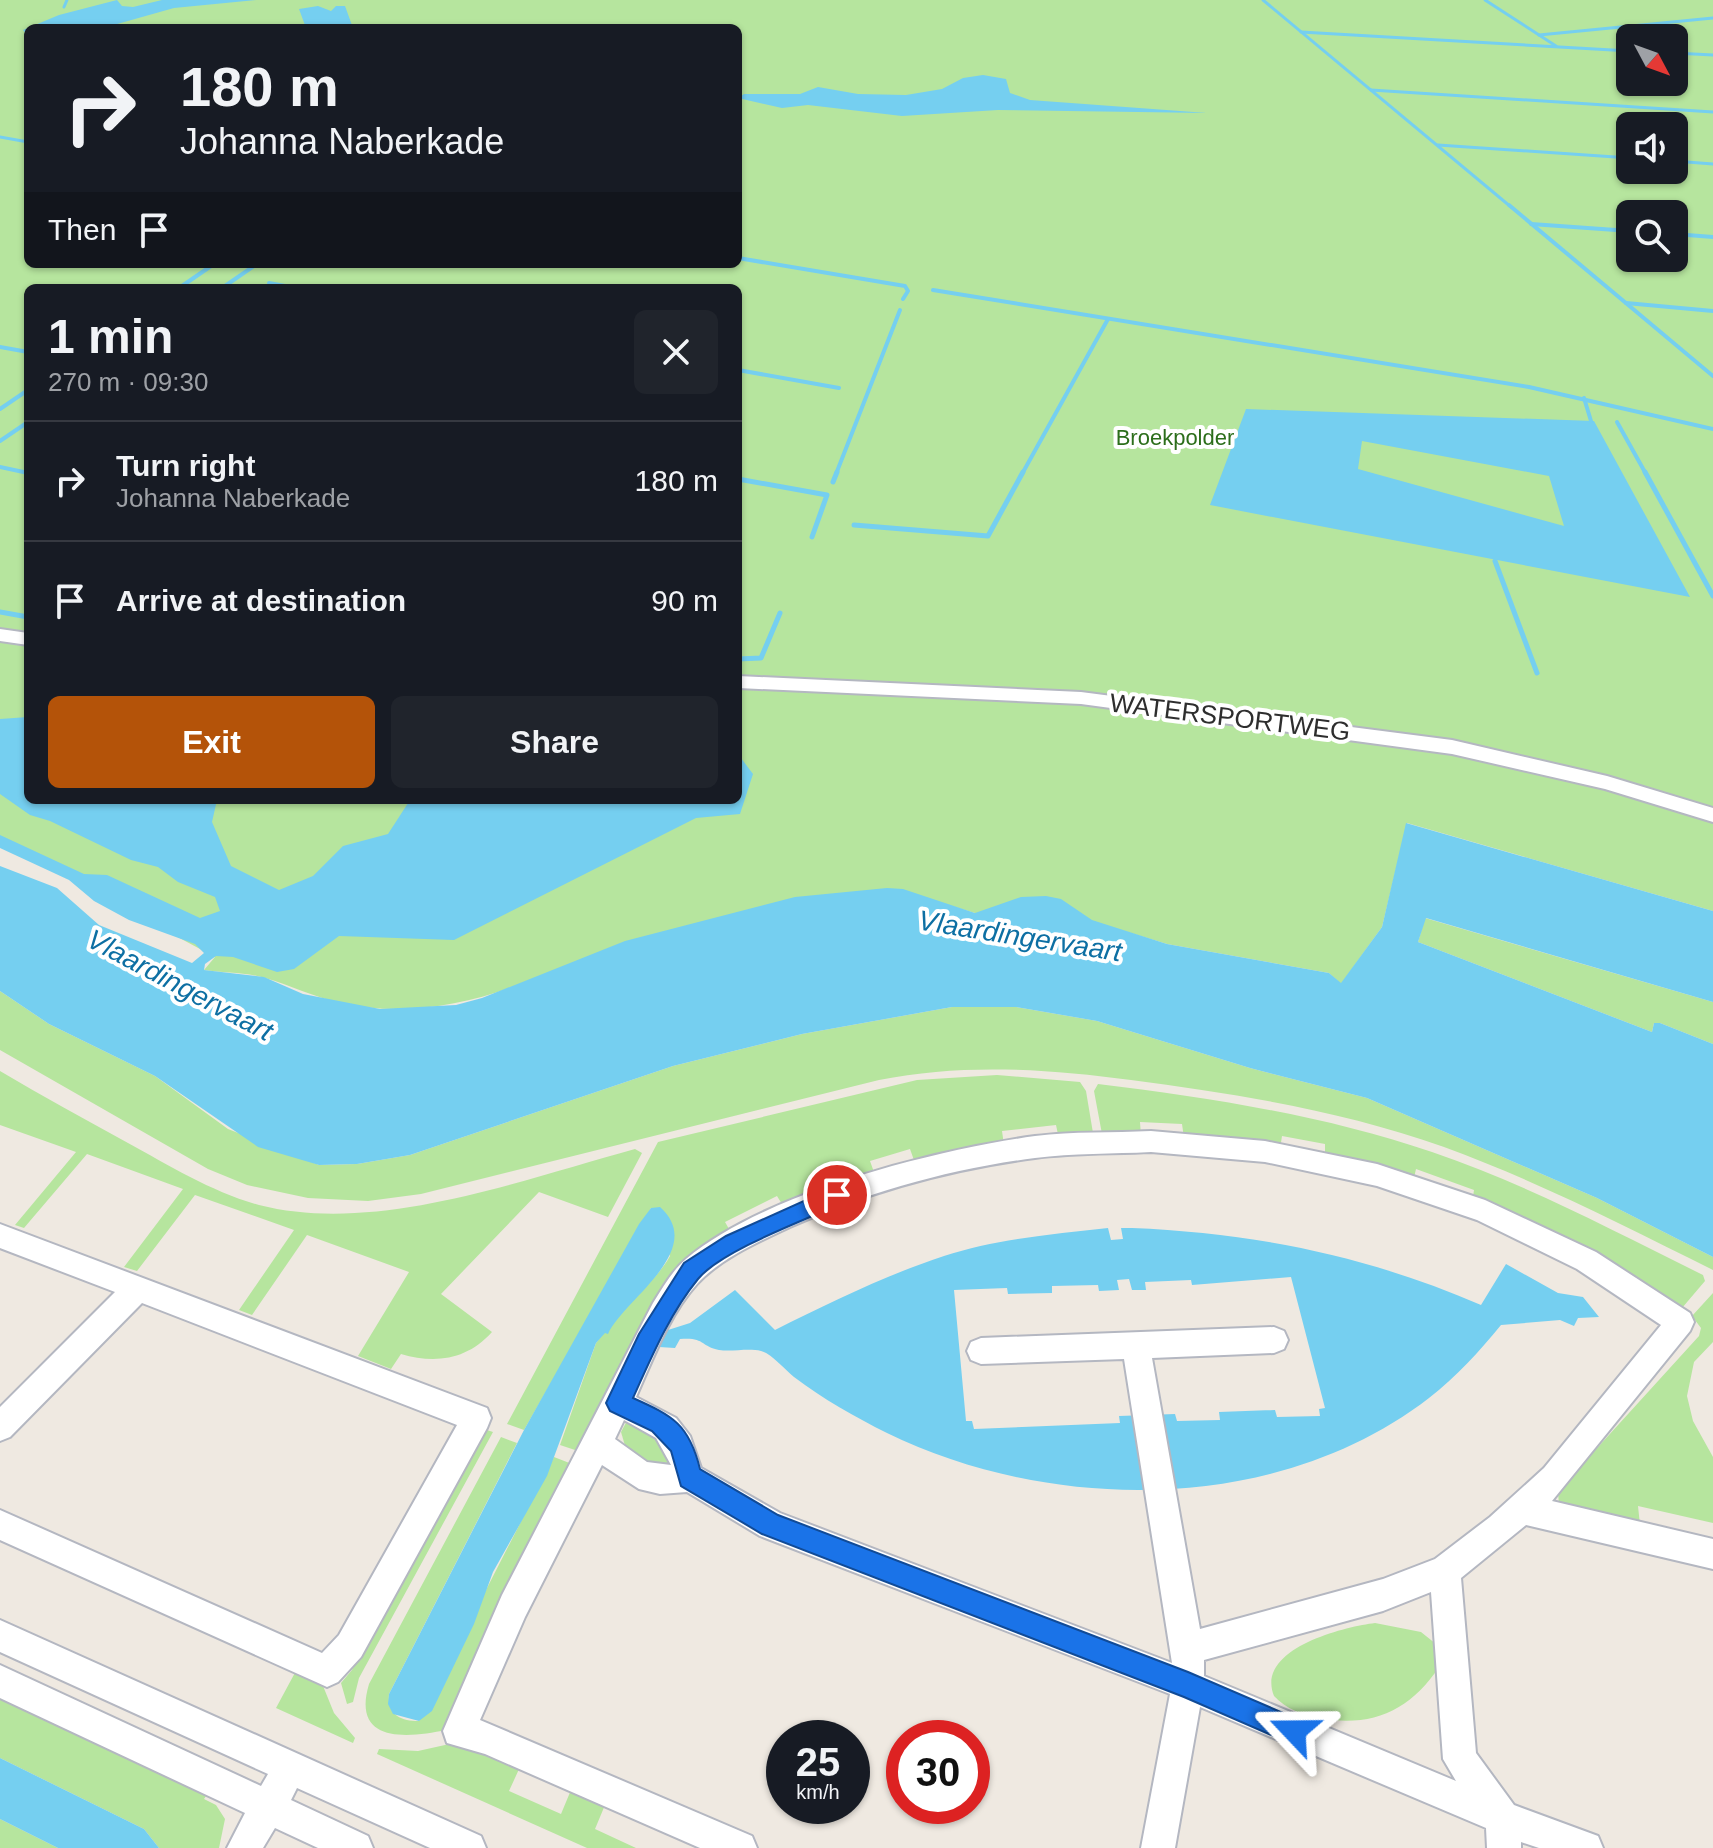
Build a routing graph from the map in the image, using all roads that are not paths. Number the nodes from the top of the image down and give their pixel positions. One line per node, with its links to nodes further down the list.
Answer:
1 (0, 635): 2 (street)
2 (24, 638)
3 (742, 682): 4 (street, WATERSPORTWEG)
4 (1713, 815)
5 (0, 1236): 6 (street)
6 (137, 1289): 11 (street); 15 (street)
7 (1274, 1340): 8 (street)
8 (1136, 1348): 9 (street); 19 (street)
9 (981, 1351)
10 (618, 1403): 12 (street); 13 (street); 14 (street)
11 (0, 1427)
12 (598, 1443): 13 (street); 28 (street)
13 (689, 1477): 21 (street)
14 (1523, 1509): 16 (street); 17 (street)
15 (0, 1525)
16 (1713, 1554)
17 (1445, 1571): 19 (street); 24 (street)
18 (0, 1636): 22 (street)
19 (1188, 1648): 21 (street)
20 (0, 1681): 23 (street)
21 (1188, 1685): 24 (street); 29 (street)
22 (290, 1768): 23 (street); 27 (street)
23 (267, 1808): 25 (street); 26 (street)
24 (1503, 1833): 30 (street)
25 (244, 1848)
26 (356, 1848)
27 (469, 1848)
28 (740, 1848)
29 (1158, 1848)
30 (1586, 1848)

